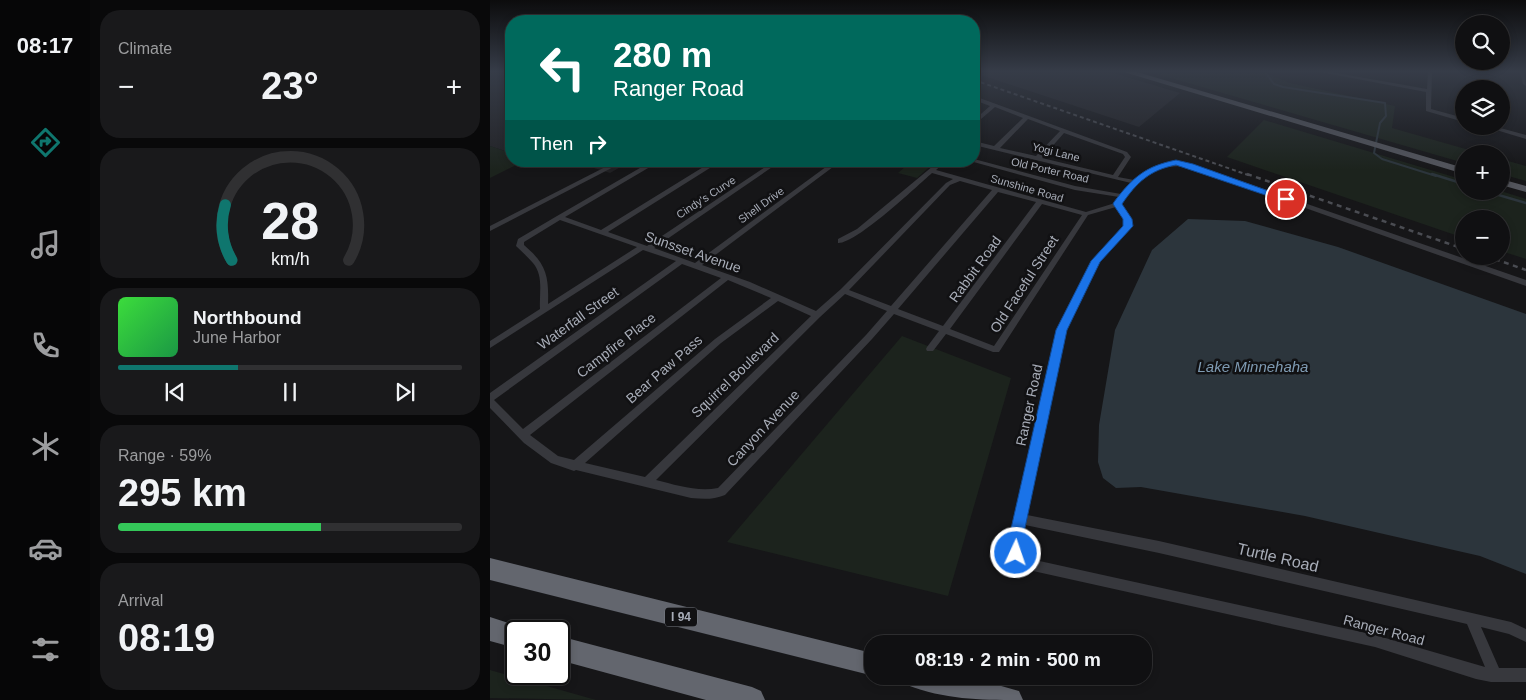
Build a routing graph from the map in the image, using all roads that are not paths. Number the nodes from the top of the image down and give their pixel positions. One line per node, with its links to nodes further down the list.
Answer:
1 (990, 105): 4 (street)
2 (1239, 105): 21 (main road)
3 (1428, 105): 7 (street)
4 (993, 106): 5 (street); 6 (street)
5 (980, 118)
6 (1026, 118): 8 (street); 12 (street)
7 (1455, 118)
8 (1062, 132): 13 (street); 23 (street)
9 (1510, 133): 10 (street)
10 (1526, 137)
11 (980, 144): 12 (street, Yogi Lane)
12 (996, 148): 13 (street, Yogi Lane)
13 (1038, 158): 23 (street, Yogi Lane)
14 (980, 163): 29 (street, Old Porter Road)
15 (610, 167): 33 (street)
16 (646, 167): 32 (street)
17 (708, 167): 34 (street)
18 (769, 167): 36 (street, Cindy's Curve)
19 (830, 167): 38 (street, Shell Drive)
20 (936, 167): 22 (street)
21 (1455, 168)
22 (931, 171): 24 (street, Sunshine Road); 35 (street)
23 (1115, 177): 25 (street, Yogi Lane)
24 (957, 180): 28 (street, Sunshine Road); 41 (street)
25 (1134, 182): 29 (street); 40 (street)
26 (1510, 185): 27 (main road)
27 (1526, 189)
28 (996, 190): 30 (street, Sunshine Road); 44 (street, Canyon Avenue)
29 (1120, 200): 31 (street); 54 (street, Ranger Road)
30 (1039, 203): 31 (street, Sunshine Road); 46 (street, Rabbit Road)
31 (1086, 214): 46 (street, Old Faceful Street)
32 (559, 217): 34 (street, Sunsset Avenue); 43 (street)
33 (490, 229)
34 (601, 233): 36 (street, Sunsset Avenue)
35 (841, 241)
36 (643, 249): 37 (street, Sunsset Avenue); 43 (street)
37 (681, 261): 38 (street, Sunsset Avenue); 49 (street, Waterfall Street)
38 (696, 266): 39 (street, Sunsset Avenue)
39 (727, 277): 42 (street, Sunsset Avenue); 51 (street, Campfire Place)
40 (1526, 283)
41 (844, 291): 44 (street, Old Faceful Street); 45 (street, Squirrel Boulevard)
42 (776, 298): 45 (street, Sunsset Avenue); 52 (street, Bear Paw Pass)
43 (544, 308): 47 (street)
44 (893, 310): 46 (street, Old Faceful Street); 53 (street, Canyon Avenue)
45 (817, 315): 53 (street, Squirrel Boulevard)
46 (946, 330): 48 (street, Rabbit Road)
47 (490, 345)
48 (930, 349)
49 (490, 398)
50 (490, 402): 51 (street, Canyon Avenue)
51 (523, 435): 52 (street, Canyon Avenue)
52 (574, 466): 53 (street, Canyon Avenue)
53 (648, 481)
54 (1020, 520): 56 (street, Turtle Road); 62 (street, Ranger Road)
55 (490, 569): 61 (highway, I 94)
56 (1471, 619): 59 (street, Turtle Road); 62 (street)
57 (490, 629): 58 (highway)
58 (505, 633)
59 (1526, 636)
60 (570, 651): 65 (highway)
61 (864, 664)
62 (1495, 675): 63 (street, Ranger Road)
63 (1526, 675)
64 (951, 685): 66 (highway)
65 (752, 700)
66 (1010, 700)

